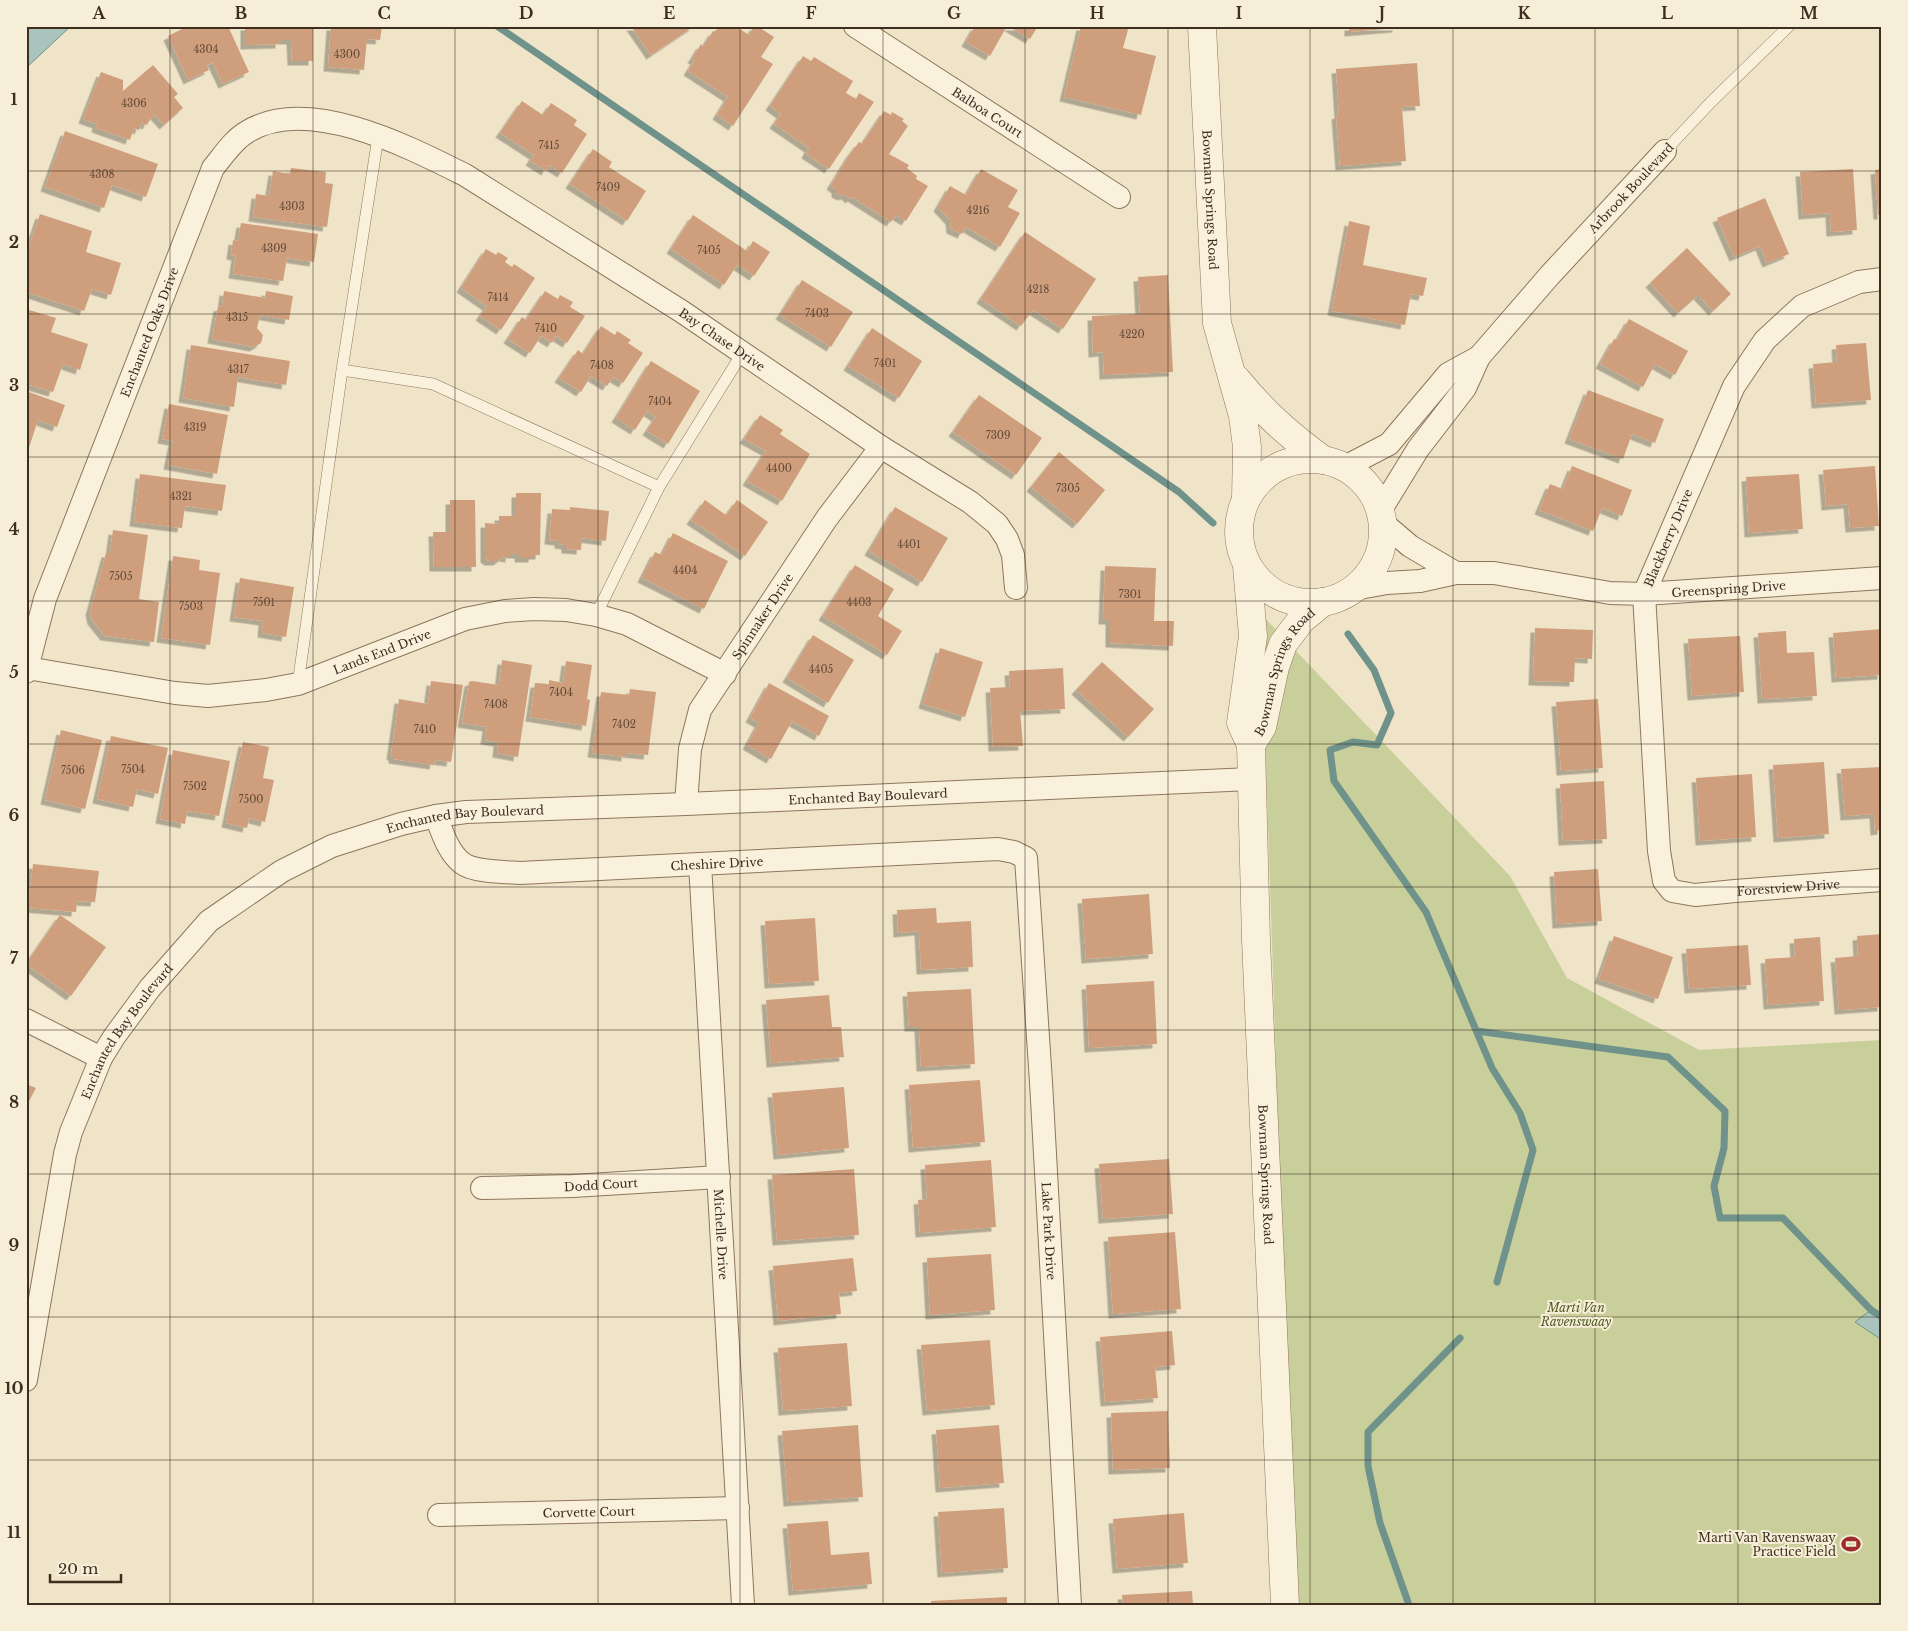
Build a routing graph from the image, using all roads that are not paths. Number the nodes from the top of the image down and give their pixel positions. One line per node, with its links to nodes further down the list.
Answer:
1 (855, 26): 6 (street, Balboa Court)
2 (1202, 26): 11 (street, Bowman Springs Road)
3 (1790, 26): 5 (lane, Arbrook Boulevard)
4 (378, 136): 8 (street, Bay Chase Drive); 10 (lane); 25 (street, Enchanted Oaks Drive)
5 (1665, 151): 9 (street, Arbrook Boulevard)
6 (1119, 196)
7 (1882, 279): 22 (street, Blackberry Drive)
8 (743, 352): 12 (street, Bay Chase Drive); 14 (lane)
9 (1478, 357): 13 (street, Arbrook Boulevard); 16 (street, Arbrook Boulevard)
10 (342, 370): 14 (lane); 27 (lane)
11 (1230, 371): 13 (street, Bowman Springs Road); 15 (street, Bowman Springs Road)
12 (881, 447): 20 (street, Bay Chase Drive); 26 (street, Spinnaker Drive)
13 (1334, 463): 15 (street); 16 (street)
14 (659, 486): 24 (lane)
15 (1246, 499): 17 (street)
16 (1381, 517): 18 (street); 21 (street)
17 (1247, 566): 23 (street); 28 (street, Bowman Springs Road)
18 (1456, 573): 21 (street, Greenspring Drive); 22 (street, Greenspring Drive)
19 (1882, 578): 22 (street, Greenspring Drive)
20 (1016, 588)
21 (1354, 589): 23 (street)
22 (1644, 594): 35 (street, Blackberry Drive)
23 (1323, 602): 28 (street, Bowman Springs Road)
24 (596, 615): 26 (street, Lands End Drive); 27 (street, Lands End Drive)
25 (27, 670): 27 (street, Lands End Drive)
26 (725, 674): 30 (street, Spinnaker Drive)
27 (298, 684)
28 (1251, 745): 29 (street, Bowman Springs Road)
29 (1251, 779): 30 (street, Enchanted Bay Boulevard); 45 (street, Bowman Springs Road)
30 (686, 804): 31 (street, Enchanted Bay Boulevard)
31 (436, 816): 33 (street, Cheshire Drive); 37 (street, Enchanted Bay Boulevard)
32 (1026, 858): 33 (street, Cheshire Drive); 44 (street, Lake Park Drive)
33 (700, 864): 38 (street, Michelle Drive)
34 (1882, 880): 35 (street, Forestview Drive)
35 (1695, 895)
36 (26, 1020): 37 (street)
37 (101, 1058): 40 (street, Enchanted Bay Boulevard)
38 (719, 1177): 39 (street, Dodd Court); 41 (street, Michelle Drive)
39 (482, 1188)
40 (26, 1380)
41 (738, 1508): 42 (street, Corvette Court); 43 (street, Michelle Drive)
42 (439, 1515)
43 (743, 1605)
44 (1070, 1605)
45 (1285, 1605)

